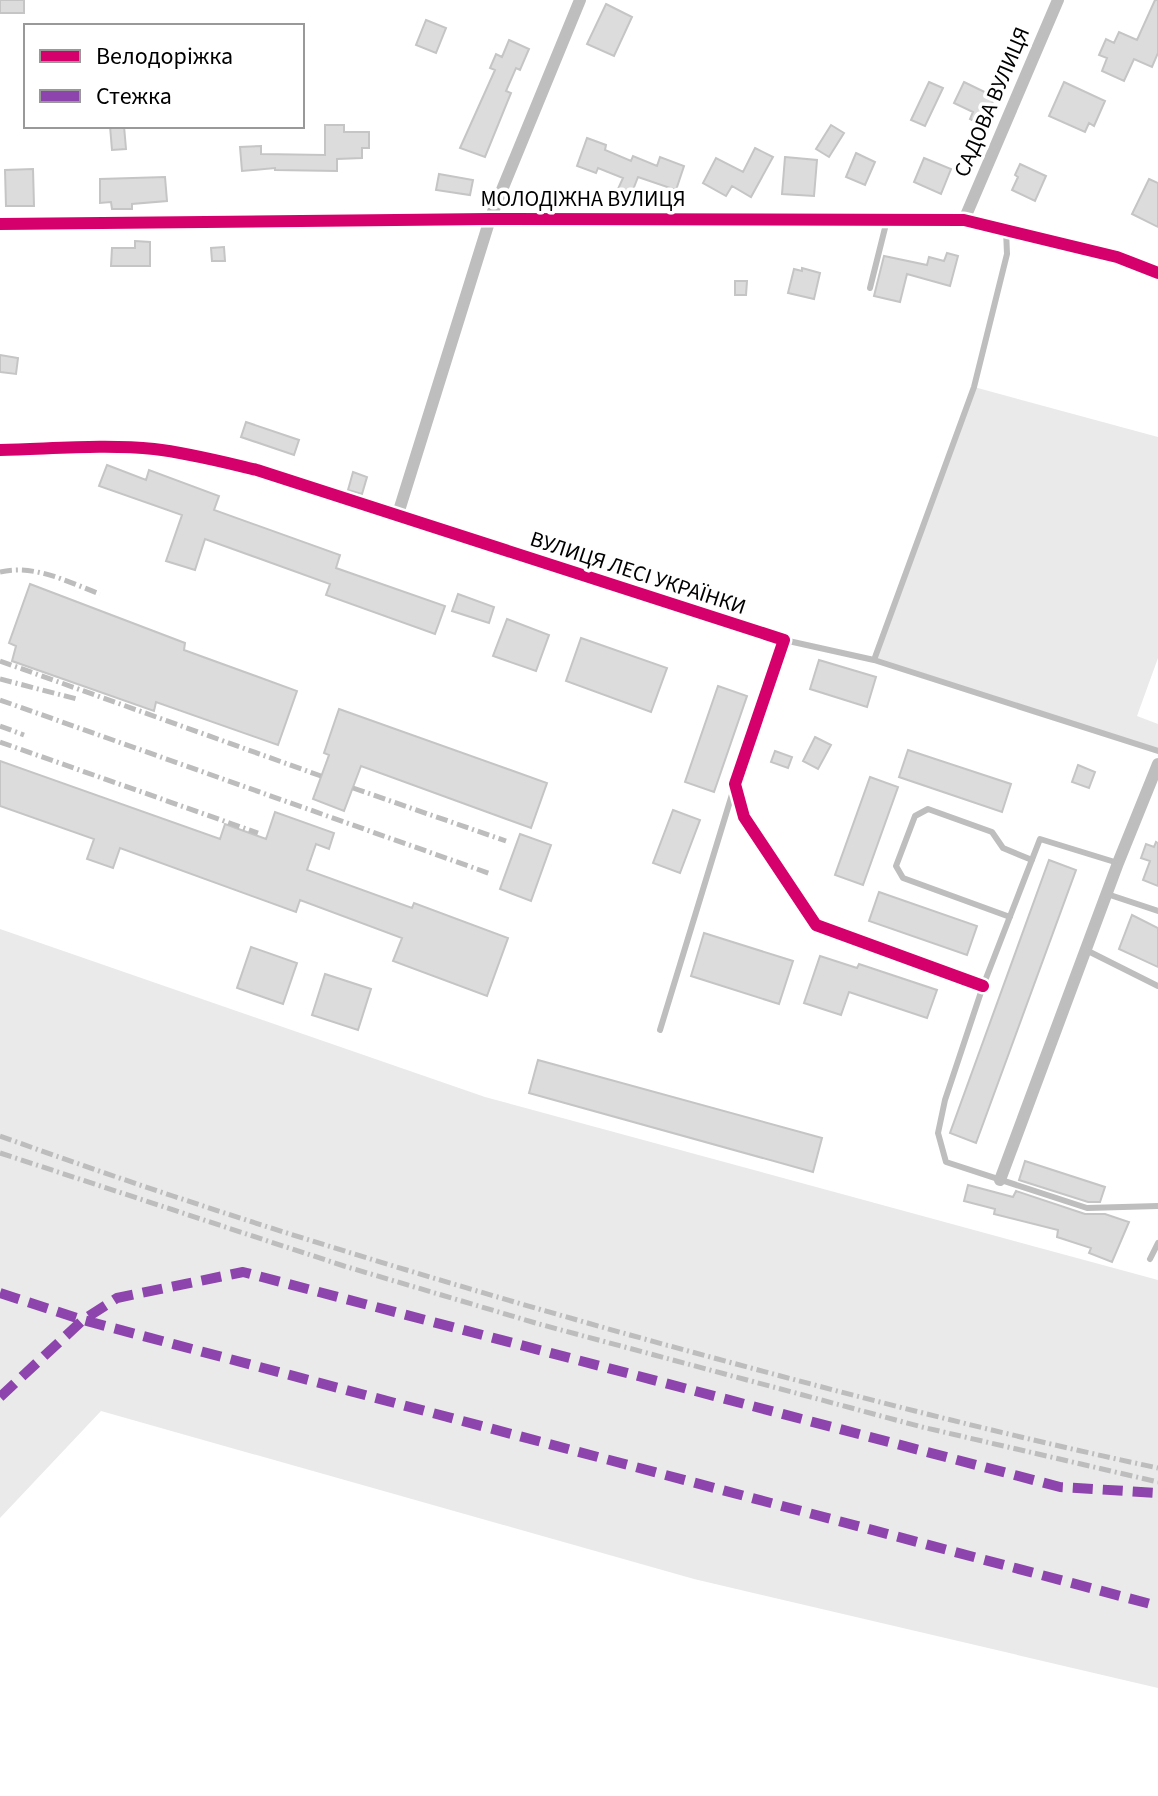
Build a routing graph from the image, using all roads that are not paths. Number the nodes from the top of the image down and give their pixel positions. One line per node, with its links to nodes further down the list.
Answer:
1 (580, 0): 3 (street)
2 (1058, 0): 5 (street, САДОВА ВУЛИЦЯ)
3 (490, 219): 4 (street, МОЛОДІЖНА ВУЛИЦЯ); 6 (street, МОЛОДІЖНА ВУЛИЦЯ); 11 (street)
4 (887, 220): 5 (street, МОЛОДІЖНА ВУЛИЦЯ); 9 (lane)
5 (964, 220): 7 (street, МОЛОДІЖНА ВУЛИЦЯ)
6 (0, 224)
7 (1006, 230): 8 (street, МОЛОДІЖНА ВУЛИЦЯ); 13 (lane)
8 (1158, 273)
9 (870, 288)
10 (0, 450): 11 (street, ВУЛИЦЯ ЛЕСІ УКРАЇНКИ)
11 (397, 517): 12 (street, ВУЛИЦЯ ЛЕСІ УКРАЇНКИ)
12 (784, 640): 13 (lane); 16 (street)
13 (874, 660): 14 (lane)
14 (1158, 751)
15 (1158, 764): 18 (street)
16 (735, 784): 23 (street); 25 (lane)
17 (1032, 860): 18 (lane); 21 (lane); 21 (lane)
18 (1118, 863): 19 (street)
19 (1107, 894): 20 (lane); 22 (street)
20 (1158, 911)
21 (1010, 917): 23 (lane)
22 (1086, 949): 24 (lane); 26 (street)
23 (983, 986): 26 (lane)
24 (1158, 986)
25 (660, 1030)
26 (1000, 1180): 27 (lane)
27 (1158, 1206)
28 (1158, 1243): 29 (lane)
29 (1150, 1259)

